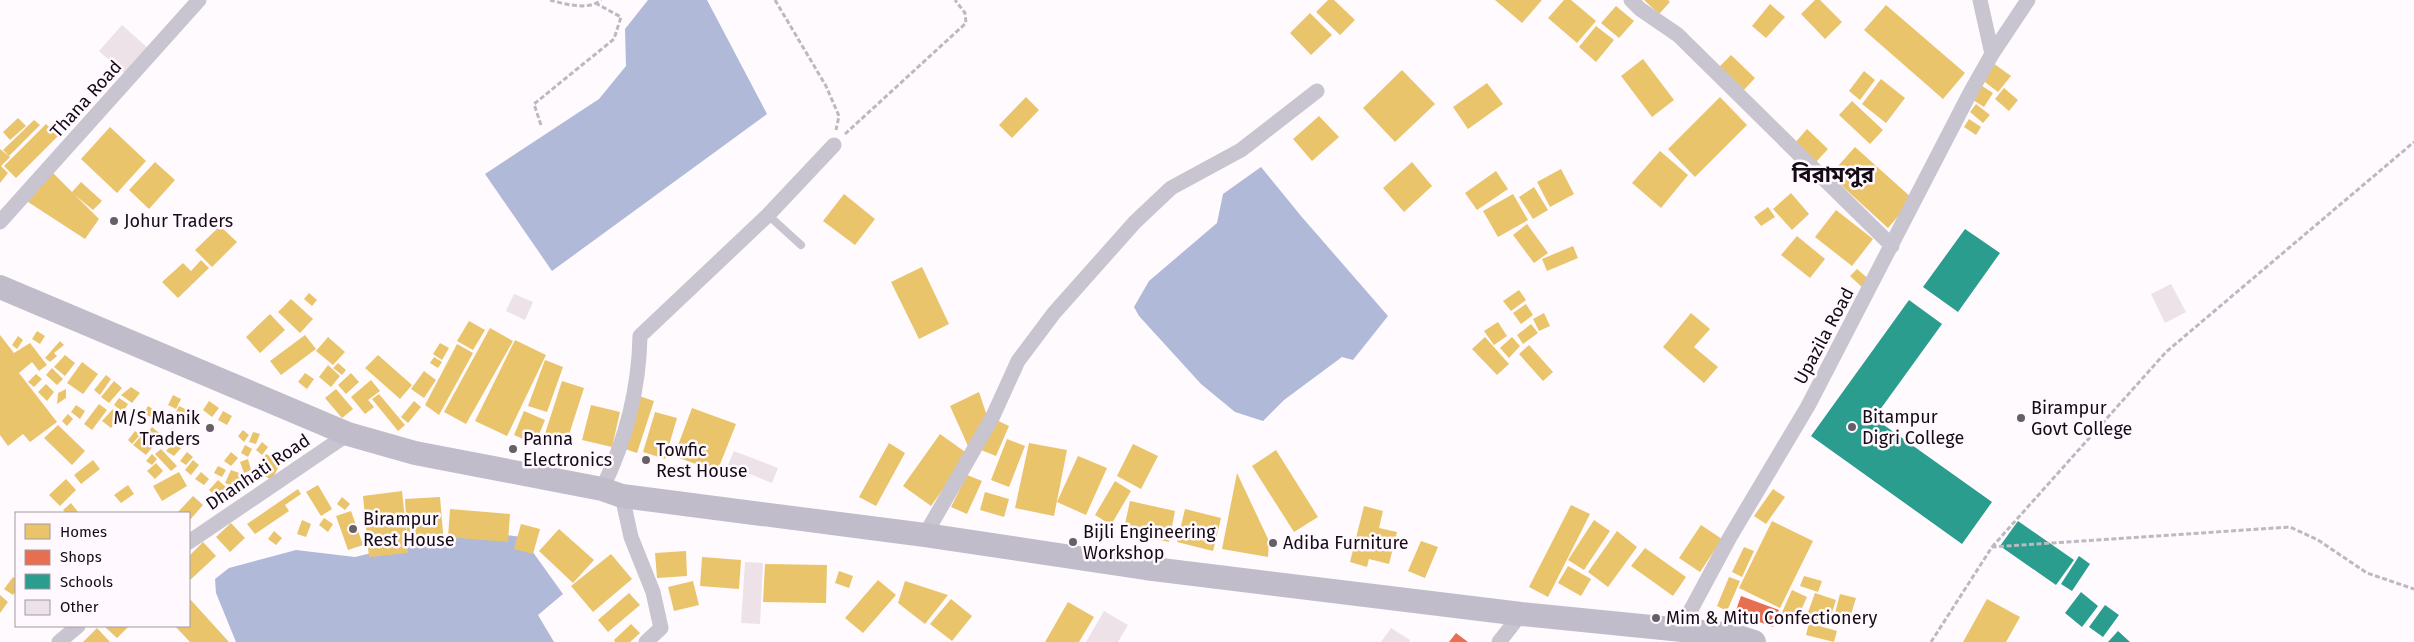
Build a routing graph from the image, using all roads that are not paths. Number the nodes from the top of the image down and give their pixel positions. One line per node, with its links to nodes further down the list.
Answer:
1 (199, 0): 9 (street, Thana Road)
2 (1632, 0): 11 (street)
3 (1980, 0): 5 (street)
4 (2028, 0): 5 (street, Upazila Road)
5 (1992, 54): 11 (street, Upazila Road)
6 (1317, 91): 15 (street)
7 (834, 145): 8 (street)
8 (768, 214): 10 (lane); 14 (street)
9 (0, 222)
10 (801, 245)
11 (1892, 246): 19 (street, Upazila Road)
12 (0, 287): 13 (main road)
13 (348, 434): 14 (main road); 16 (street, Dhanhati Road)
14 (612, 492): 15 (main road); 21 (street)
15 (925, 536): 17 (main road)
16 (190, 541)
17 (1521, 614): 19 (main road); 22 (street)
18 (77, 627): 20 (street)
19 (1680, 630): 23 (main road)
20 (59, 642)
21 (646, 642)
22 (1499, 642)
23 (1754, 642)

